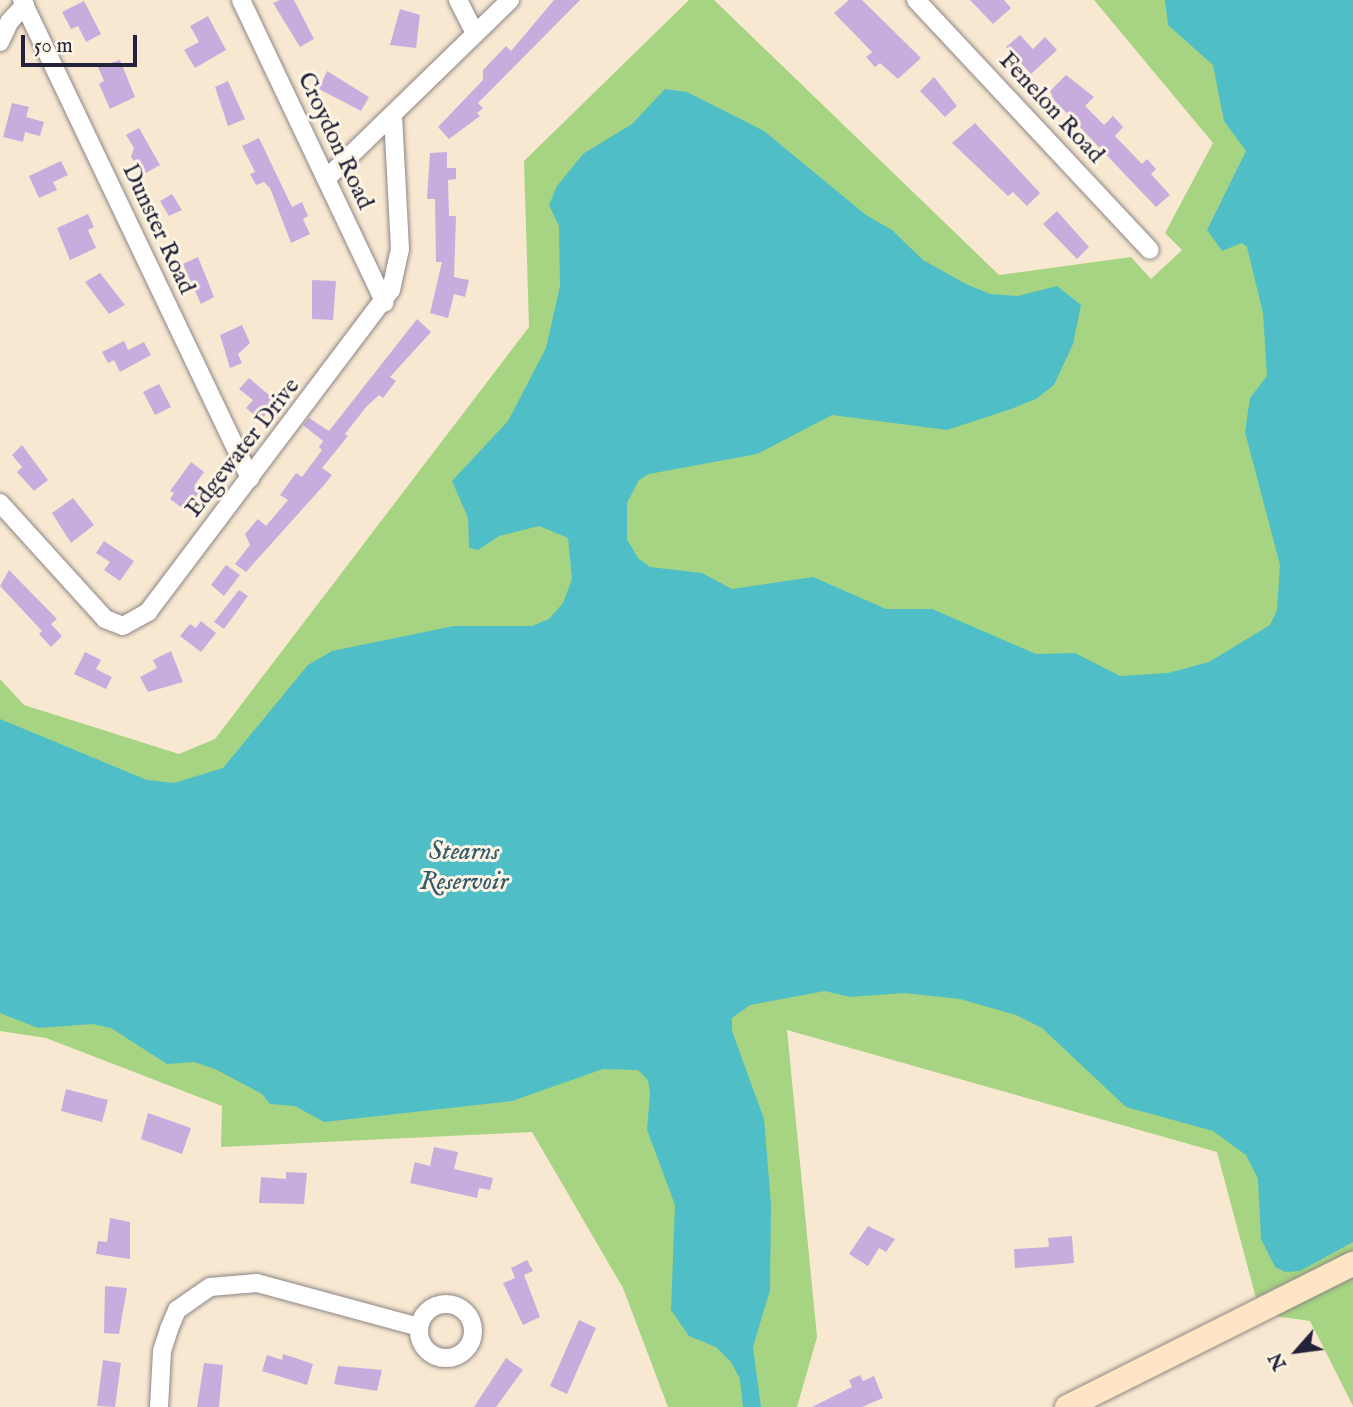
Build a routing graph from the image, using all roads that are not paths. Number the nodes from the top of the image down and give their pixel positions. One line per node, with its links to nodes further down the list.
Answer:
1 (241, 0): 9 (street, Croydon Road)
2 (458, 0): 6 (street)
3 (510, 0): 6 (street)
4 (916, 0): 10 (street, Fenelon Road)
5 (23, 3): 7 (street); 12 (street, Dunster Road)
6 (475, 34): 8 (street)
7 (0, 42)
8 (393, 114): 9 (street); 11 (street, Edgewater Drive)
9 (326, 180): 11 (street, Croydon Road)
10 (1150, 250)
11 (385, 303): 12 (street, Edgewater Drive)
12 (250, 478): 13 (street, Edgewater Drive)
13 (0, 503)
14 (1353, 1264): 17 (street)
15 (419, 1327): 16 (street)
16 (159, 1407)
17 (1067, 1407)

